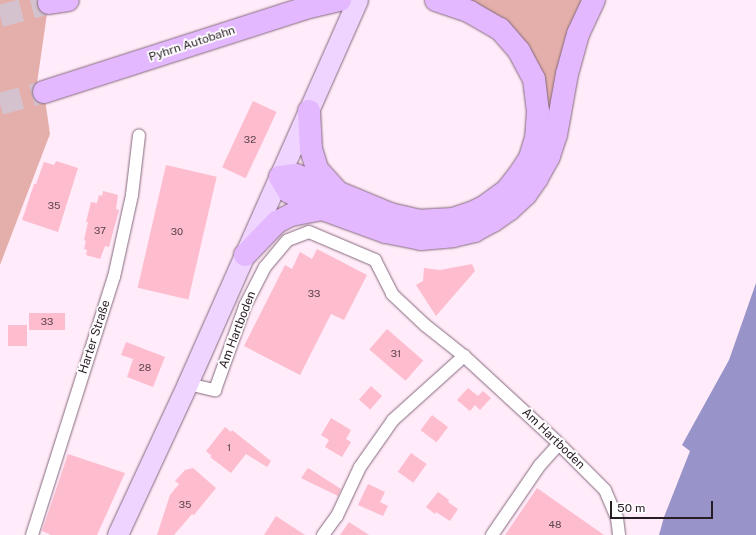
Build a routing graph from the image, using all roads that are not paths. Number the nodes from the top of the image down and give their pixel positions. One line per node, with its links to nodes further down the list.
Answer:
1 (339, 0): 2 (highway, Pyhrn Autobahn); 6 (highway, Pyhrn Autobahn)
2 (355, 0)
3 (358, 0): 7 (main road, Am Hartboden)
4 (436, 0): 10 (highway)
5 (594, 0): 11 (highway)
6 (44, 92)
7 (309, 111): 9 (main road, Am Hartboden); 10 (highway)
8 (139, 135): 16 (street, Harter Straße)
9 (280, 177): 10 (highway); 11 (highway); 12 (main road, Am Hartboden)
10 (341, 195)
11 (322, 209): 12 (highway)
12 (245, 255): 14 (main road, Am Hartboden)
13 (464, 356): 14 (street, Am Hartboden); 15 (street, Am Hartboden); 18 (street)
14 (188, 384): 17 (main road, Am Hartboden)
15 (559, 444): 19 (street); 20 (street, Am Hartboden)
16 (32, 535)
17 (118, 535)
18 (323, 535)
19 (492, 535)
20 (619, 535)

